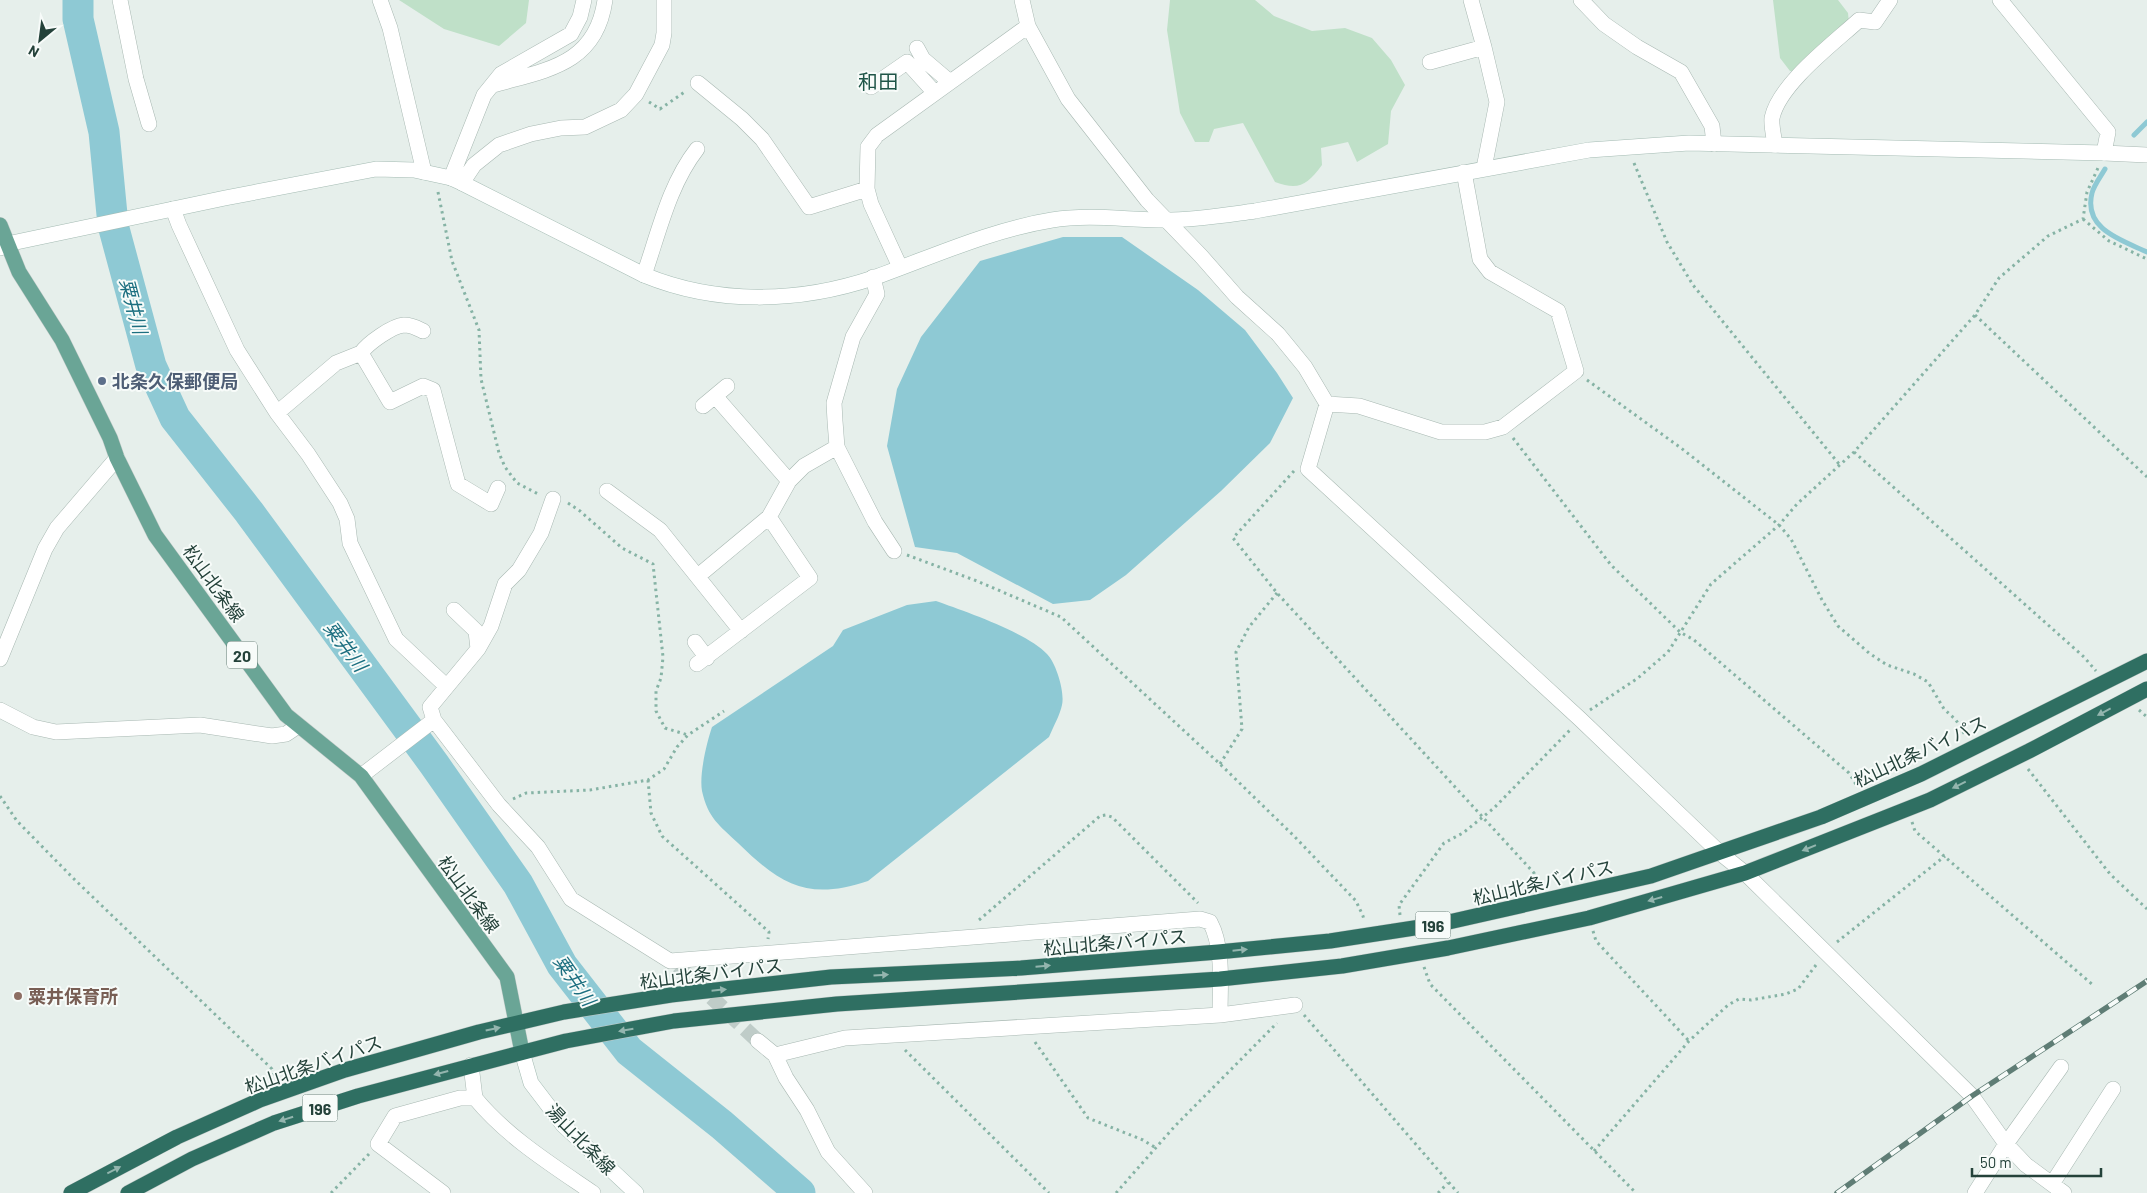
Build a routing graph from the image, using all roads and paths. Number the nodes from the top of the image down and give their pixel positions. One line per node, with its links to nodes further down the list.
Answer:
1 (120, 0): 21 (street)
2 (380, 0): 29 (street)
3 (584, 0): 17 (street)
4 (605, 0): 17 (street)
5 (664, 0): 20 (street)
6 (1022, 0): 11 (street)
7 (1471, 0): 12 (street)
8 (1581, 0): 22 (street)
9 (1890, 0): 23 (street)
10 (2000, 0): 26 (street)
11 (1028, 26): 15 (street); 35 (street)
12 (1484, 47): 14 (street); 28 (street)
13 (917, 48): 15 (street)
14 (1430, 62)
15 (950, 82): 19 (street)
16 (698, 83): 20 (path); 32 (street)
17 (492, 85): 31 (street)
18 (870, 86): 19 (street)
19 (935, 93): 32 (street)
20 (636, 94): 31 (street)
21 (149, 124)
22 (1714, 144): 23 (street); 24 (street)
23 (1775, 145): 26 (street)
24 (1628, 147): 28 (street); 55 (path)
25 (697, 150): 40 (street)
26 (2104, 153): 27 (street); 34 (path)
27 (2147, 155)
28 (1484, 168): 30 (street)
29 (424, 172): 31 (street); 33 (street)
30 (1464, 172): 35 (street); 45 (street)
31 (452, 179): 40 (street); 61 (path)
32 (867, 190): 39 (street)
33 (173, 209): 37 (street); 50 (street)
34 (2083, 219): 38 (path); 42 (path)
35 (1167, 220): 39 (street); 48 (street)
36 (0, 225): 37 (main road, 松山北条線 / 20)
37 (3, 246): 54 (main road, 松山北条線 / 20)
38 (2147, 259)
39 (900, 267): 41 (street)
40 (644, 275): 41 (street)
41 (873, 278): 52 (street)
42 (1975, 315): 53 (path); 57 (path)
43 (423, 330): 44 (street)
44 (361, 353): 50 (street); 59 (street)
45 (1576, 371): 51 (street); 63 (path)
46 (727, 386): 47 (street)
47 (715, 396): 49 (street); 58 (street)
48 (1327, 404): 51 (street); 56 (street)
49 (703, 406)
50 (277, 413): 75 (street)
51 (1503, 426): 69 (path)
52 (837, 447): 58 (street); 64 (street)
53 (1854, 452): 55 (path); 74 (path)
54 (116, 458): 72 (street); 81 (main road, 松山北条線 / 20)
55 (1839, 464): 63 (path)
56 (1308, 469): 66 (path); 79 (street)
57 (2147, 477)
58 (789, 481): 62 (street)
59 (498, 488)
60 (618, 493): 65 (street)
61 (552, 499): 71 (street); 82 (path)
62 (769, 517): 65 (street); 68 (street)
63 (1780, 525): 69 (path); 83 (path)
64 (894, 550): 85 (path)
65 (698, 576): 68 (street)
66 (1277, 593): 85 (path); 92 (path)
67 (454, 610): 71 (street)
68 (741, 631): 70 (street)
69 (1680, 632): 79 (path); 89 (path)
70 (695, 642)
71 (478, 649): 75 (street)
72 (0, 659)
73 (2147, 661): 74 (highway, 松山北条バイパス / 196)
74 (2106, 682): 83 (highway, 松山北条バイパス / 196)
75 (446, 686): 80 (street)
76 (2147, 689): 84 (highway, 196, one-way to 84)
77 (0, 710): 81 (street)
78 (724, 711): 82 (path)
79 (1580, 719): 92 (path); 93 (street)
80 (432, 721): 86 (street); 90 (street)
81 (298, 726): 86 (main road, 松山北条線 / 20)
82 (688, 735): 87 (path)
83 (1974, 748): 89 (highway, 松山北条バイパス / 196)
84 (2019, 756): 91 (highway, 196, one-way to 91); 97 (path)
85 (1220, 764): 102 (path)
86 (361, 776): 111 (main road, 松山北条線 / 20)
87 (648, 780): 90 (path); 103 (path)
88 (0, 796): 121 (path)
89 (1864, 797): 93 (highway, 松山北条バイパス / 196)
90 (499, 805): 103 (street)
91 (1908, 808): 94 (path); 95 (highway, 196, one-way to 95)
92 (1482, 817): 96 (path); 100 (path)
93 (1720, 853): 95 (street); 96 (highway, 松山北条バイパス / 196)
94 (1944, 856): 105 (path); 108 (path)
95 (1744, 873): 98 (highway, 196, one-way to 98); 105 (street)
96 (1542, 901): 100 (highway, 松山北条バイパス / 196)
97 (2147, 909)
98 (1588, 918): 106 (highway, 196); 115 (path)
99 (1210, 922): 101 (street); 101 (path); 104 (street)
100 (1401, 930): 102 (highway, 松山北条バイパス / 196)
101 (959, 936): 103 (street)
102 (1364, 936): 104 (highway, 松山北条バイパス / 196, one-way to 102)
103 (768, 952)
104 (1218, 952): 107 (street); 111 (highway, 松山北条バイパス / 196, one-way to 104)
105 (1825, 952): 115 (path); 124 (street)
106 (1419, 953): 107 (highway, 196); 126 (path)
107 (1220, 979): 110 (street); 116 (highway, 196, one-way to 116)
108 (2093, 985)
109 (1295, 1005): 110 (street); 125 (path); 127 (path)
110 (1220, 1015): 112 (street)
111 (517, 1024): 116 (main road, 松山北条線 / 20); 121 (highway, 松山北条バイパス / 196, one-way to 111)
112 (1025, 1028): 113 (street); 125 (path)
113 (893, 1036): 117 (street); 136 (path)
114 (758, 1041): 117 (street)
115 (1689, 1041): 126 (path)
116 (522, 1052): 118 (highway, 196); 134 (street, 湯山北条線)
117 (775, 1055): 135 (street)
118 (471, 1065): 122 (street); 130 (highway, 196, one-way to 130)
119 (2061, 1067): 124 (street)
120 (2113, 1090): 128 (street)
121 (282, 1093): 129 (highway, 松山北条バイパス / 196, one-way to 121)
122 (475, 1098): 123 (street); 133 (street)
123 (378, 1144): 131 (path); 132 (street)
124 (2006, 1144): 128 (street); 141 (street)
125 (1156, 1148): 137 (path)
126 (1594, 1152): 140 (path)
127 (1448, 1183): 138 (path); 139 (path)
128 (2058, 1189)
129 (71, 1193)
130 (128, 1193)
131 (331, 1193)
132 (443, 1193)
133 (593, 1193)
134 (636, 1193)
135 (865, 1193)
136 (1049, 1193)
137 (1116, 1193)
138 (1438, 1193)
139 (1458, 1193)
140 (1636, 1193)
141 (1975, 1193)

